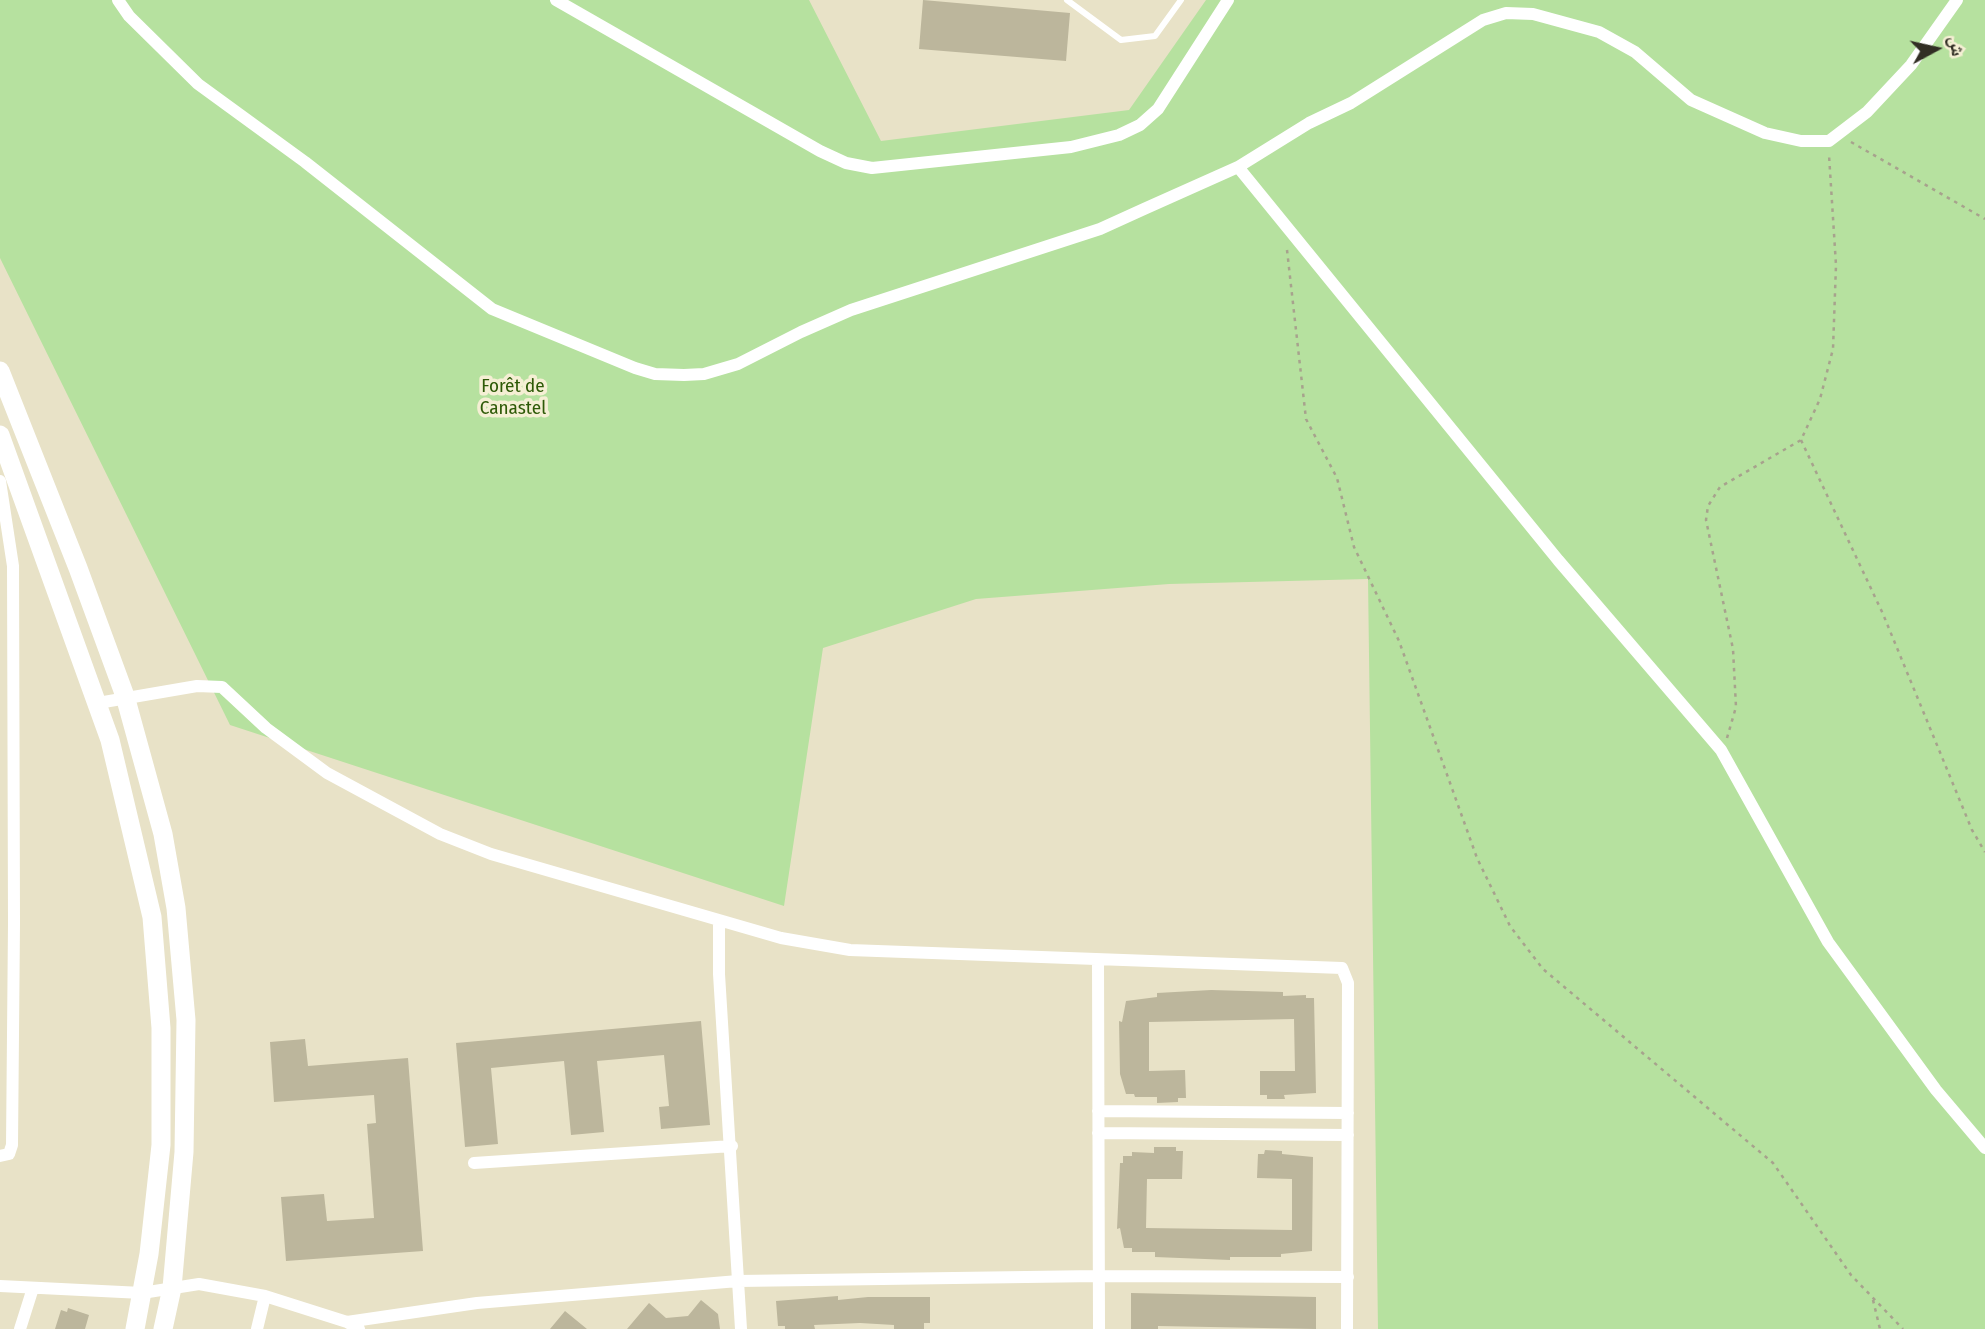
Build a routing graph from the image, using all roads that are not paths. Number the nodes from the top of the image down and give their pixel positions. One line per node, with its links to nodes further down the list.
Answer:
1 (118, 0): 7 (street)
2 (556, 0): 5 (street)
3 (1067, 0): 4 (lane)
4 (1181, 0)
5 (1228, 0)
6 (1957, 0): 7 (street)
7 (1238, 167): 28 (street)
8 (0, 371): 13 (main road)
9 (0, 435): 14 (main road)
10 (0, 481): 11 (street)
11 (2, 504): 12 (street)
12 (7, 615): 15 (street)
13 (125, 696): 14 (street); 17 (street); 36 (main road)
14 (98, 704): 37 (main road)
15 (6, 721): 16 (street)
16 (6, 823): 18 (street)
17 (719, 922): 19 (street); 27 (street)
18 (7, 923): 20 (street)
19 (1098, 961): 21 (street); 23 (street)
20 (7, 1038): 29 (street)
21 (1098, 1111): 22 (street); 24 (street)
22 (1190, 1112): 23 (street); 25 (street)
23 (1348, 1113): 26 (street)
24 (1098, 1133): 25 (street); 31 (street)
25 (1190, 1134): 26 (street)
26 (1348, 1135): 32 (street)
27 (732, 1146): 30 (street); 33 (street)
28 (1985, 1148)
29 (0, 1156)
30 (474, 1163)
31 (1098, 1276): 32 (street); 33 (street); 46 (street)
32 (1348, 1277): 47 (street)
33 (738, 1281): 39 (street); 45 (street)
34 (0, 1286): 35 (street)
35 (33, 1288): 37 (street); 40 (street)
36 (172, 1289): 37 (street); 38 (street); 42 (main road)
37 (142, 1293): 41 (main road)
38 (265, 1296): 39 (street); 43 (street)
39 (347, 1322): 44 (street)
40 (20, 1329)
41 (135, 1329)
42 (163, 1329)
43 (257, 1329)
44 (359, 1329)
45 (741, 1329)
46 (1099, 1329)
47 (1347, 1329)

